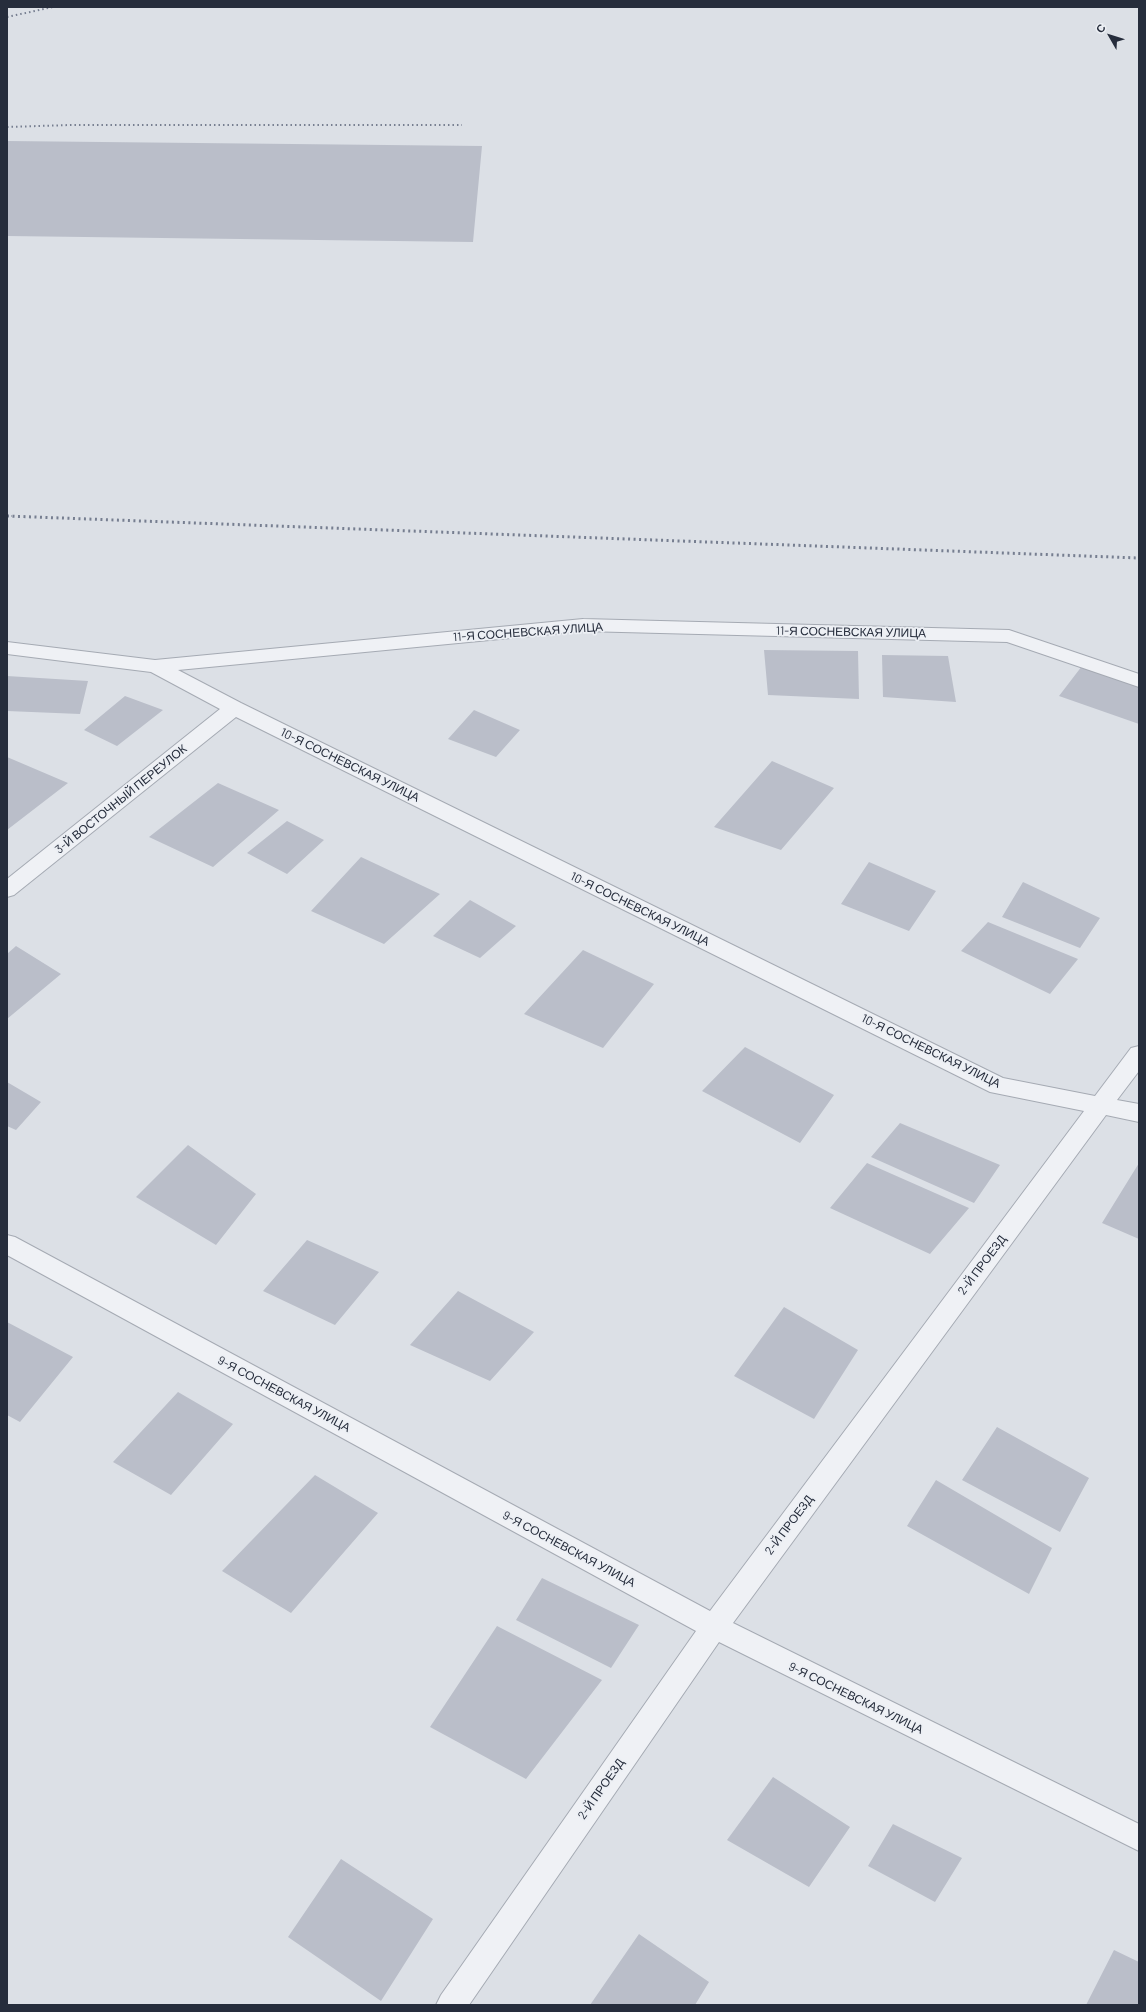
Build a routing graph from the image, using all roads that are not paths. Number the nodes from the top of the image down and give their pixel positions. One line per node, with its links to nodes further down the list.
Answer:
1 (7, 648): 2 (street, 11-Я СОСНЕВСКАЯ УЛИЦА)
2 (155, 666): 3 (street, 11-Я СОСНЕВСКАЯ УЛИЦА); 4 (street, 10-Я СОСНЕВСКАЯ УЛИЦА)
3 (1139, 681)
4 (234, 708): 5 (street, 3-Й ВОСТОЧНЫЙ ПЕРЕУЛОК); 7 (street, 10-Я СОСНЕВСКАЯ УЛИЦА)
5 (7, 890)
6 (1139, 1054): 7 (street, 2-Й ПРОЕЗД)
7 (1099, 1107): 8 (street, 10-Я СОСНЕВСКАЯ УЛИЦА); 10 (street, 2-Й ПРОЕЗД)
8 (1139, 1113)
9 (7, 1244): 10 (street, 9-Я СОСНЕВСКАЯ УЛИЦА)
10 (714, 1627): 11 (street, 9-Я СОСНЕВСКАЯ УЛИЦА); 12 (street, 2-Й ПРОЕЗД)
11 (1139, 1838)
12 (452, 2005)

